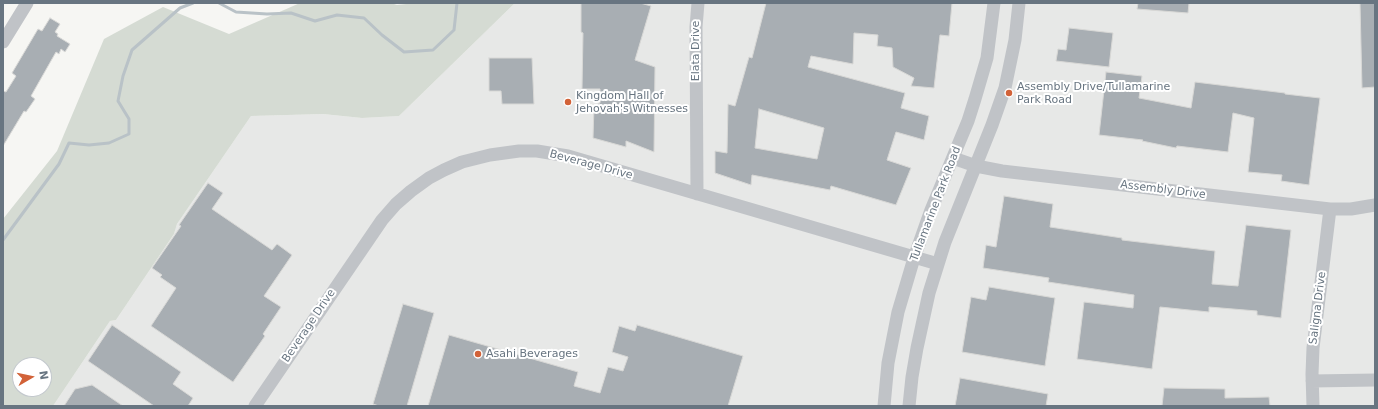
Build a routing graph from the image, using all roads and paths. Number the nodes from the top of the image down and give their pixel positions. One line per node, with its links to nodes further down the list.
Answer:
1 (27, 3): 5 (street)
2 (698, 3): 8 (street, Elata Drive)
3 (994, 3): 6 (street, Tullamarine Park Road)
4 (1019, 3): 7 (street, Tullamarine Park Road)
5 (3, 42)
6 (953, 158): 7 (street, Assembly Drive); 11 (street, Tullamarine Park Road)
7 (976, 166): 10 (street, Assembly Drive); 12 (street, Tullamarine Park Road)
8 (697, 194): 11 (street, Beverage Drive); 15 (street, Beverage Drive)
9 (1375, 205): 10 (street, Assembly Drive)
10 (1330, 209): 14 (street, Saligna Drive)
11 (914, 258): 12 (street, Beverage Drive); 16 (street, Tullamarine Park Road)
12 (938, 264): 17 (street, Tullamarine Park Road)
13 (1375, 380): 14 (street)
14 (1312, 381): 18 (street, Saligna Drive)
15 (255, 406)
16 (884, 406)
17 (909, 406)
18 (1313, 406)

